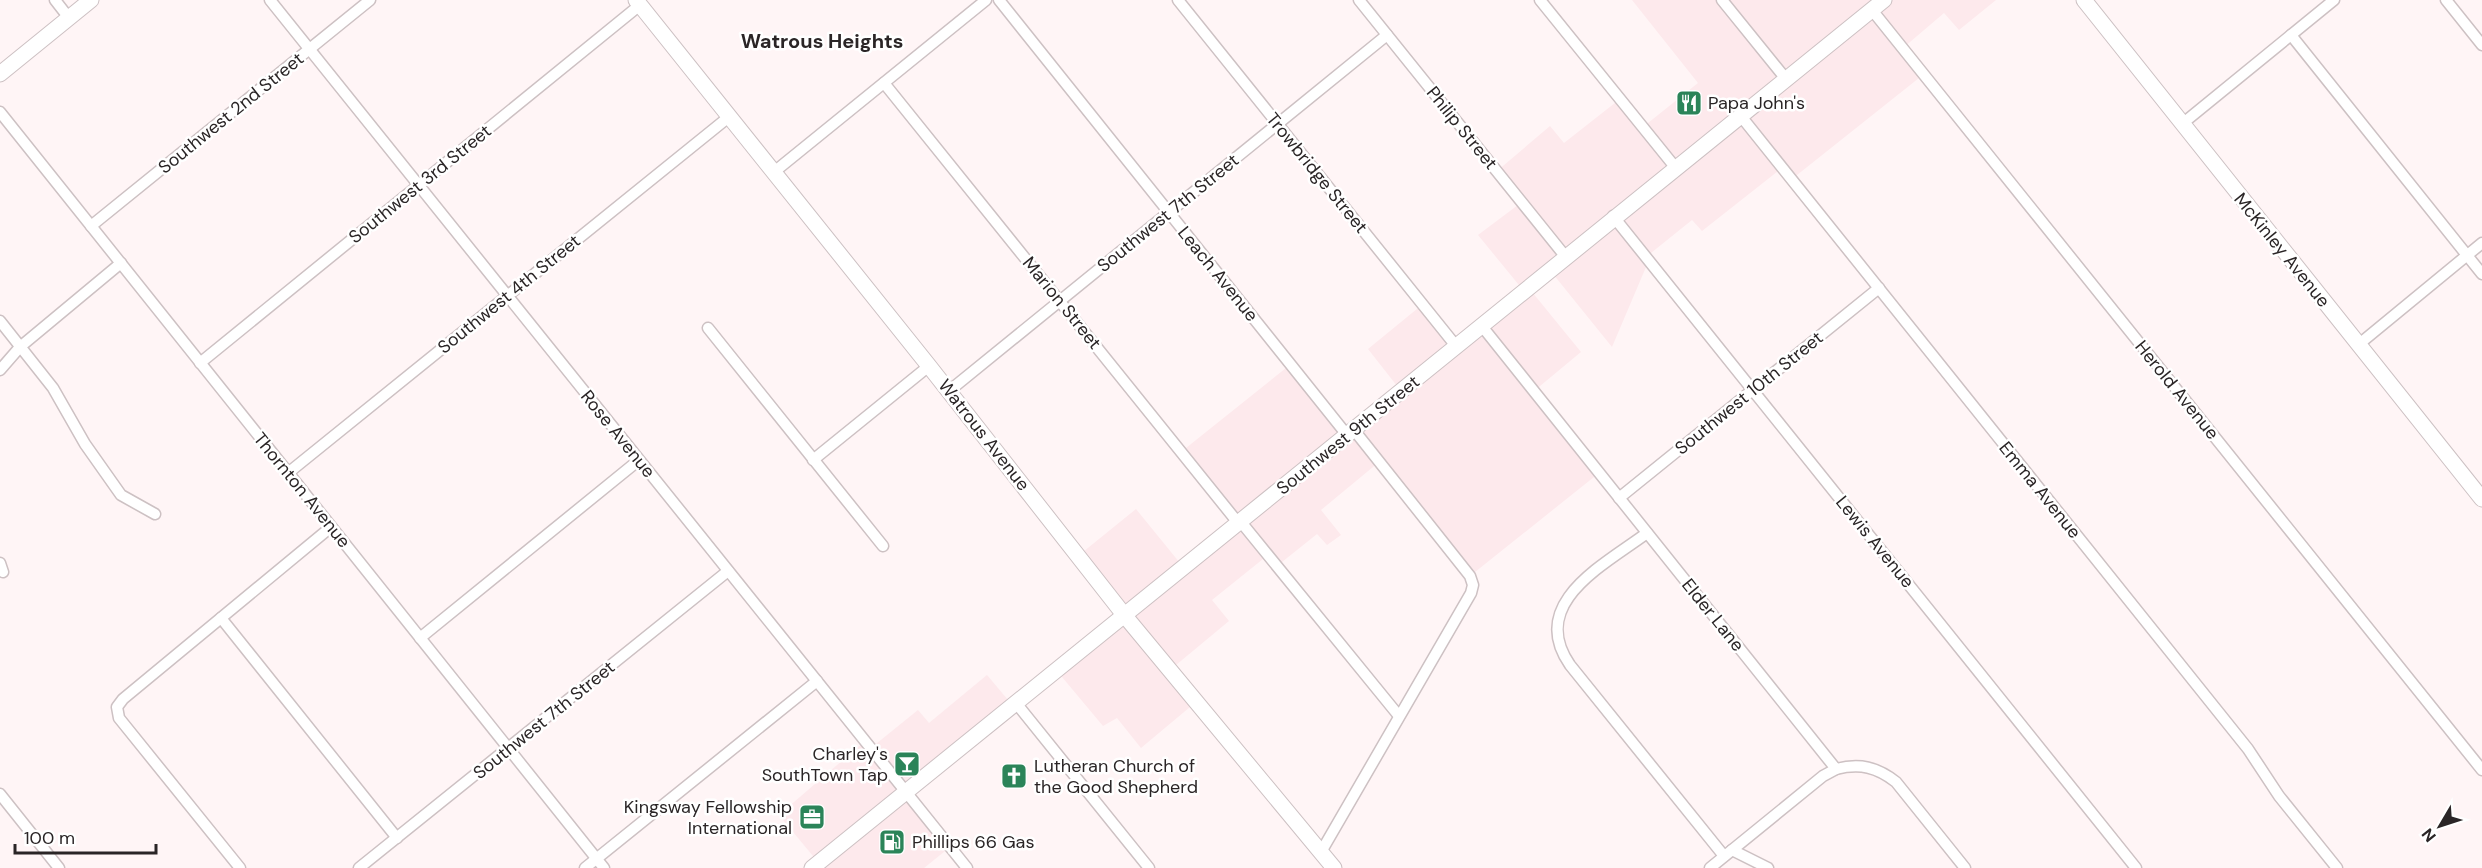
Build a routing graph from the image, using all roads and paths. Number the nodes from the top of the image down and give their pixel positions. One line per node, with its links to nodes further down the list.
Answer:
1 (55, 0): 16 (street)
2 (91, 0): 16 (main road)
3 (270, 0): 20 (street, Rose Avenue)
4 (370, 0): 20 (street, Southwest 2nd Street)
5 (987, 0): 23 (street)
6 (999, 0): 32 (street, Leach Avenue)
7 (1178, 0): 27 (street, Trowbridge Street)
8 (1359, 0): 17 (street, Philip Street)
9 (1540, 0): 29 (street)
10 (1722, 0): 22 (street)
11 (2084, 0): 28 (main road, McKinley Avenue)
12 (2334, 0): 18 (street)
13 (2446, 0): 19 (street)
14 (638, 3): 26 (main road, Watrous Avenue); 31 (street, Southwest 3rd Street)
15 (1878, 5): 22 (main road, Southwest 9th Street); 74 (street, Herold Avenue)
16 (69, 18): 21 (main road)
17 (1387, 35): 27 (street, Southwest 7th Street); 37 (street, Philip Street)
18 (2291, 35): 28 (street); 36 (street)
19 (2482, 45)
20 (310, 49): 31 (street, Rose Avenue); 34 (street, Southwest 2nd Street)
21 (0, 74)
22 (1785, 79): 25 (main road, Southwest 9th Street)
23 (884, 83): 30 (street); 42 (street, Marion Street)
24 (0, 112): 34 (street, Thornton Avenue)
25 (1740, 115): 29 (main road, Southwest 9th Street); 40 (street, Emma Avenue)
26 (730, 116): 30 (main road, Watrous Avenue); 41 (street, Southwest 4th Street)
27 (1277, 124): 32 (street, Southwest 7th Street); 47 (street, Trowbridge Street)
28 (2182, 124): 46 (main road, McKinley Avenue)
29 (1675, 167): 33 (main road, Southwest 9th Street)
30 (774, 172): 50 (main road, Watrous Avenue)
31 (419, 185): 41 (street, Rose Avenue); 49 (street, Southwest 3rd Street)
32 (1168, 212): 42 (street, Southwest 7th Street); 54 (street, Leach Avenue)
33 (1613, 216): 37 (main road, Southwest 9th Street); 52 (street, Lewis Avenue)
34 (92, 226): 38 (street, Thornton Avenue)
35 (2482, 243): 36 (street)
36 (2467, 255): 39 (street); 46 (street)
37 (1565, 256): 44 (main road, Southwest 9th Street)
38 (121, 264): 48 (street); 49 (street, Thornton Avenue)
39 (2482, 274)
40 (1879, 288): 52 (street, Southwest 10th Street); 93 (street, Emma Avenue)
41 (507, 295): 55 (street, Rose Avenue); 57 (street, Southwest 4th Street)
42 (1060, 301): 53 (street, Southwest 7th Street); 61 (street, Marion Street)
43 (0, 321): 48 (street)
44 (1480, 325): 47 (main road, Southwest 9th Street); 58 (street, Elder Lane)
45 (708, 328): 56 (street)
46 (2358, 345): 59 (main road, McKinley Avenue)
47 (1456, 346): 54 (main road, Southwest 9th Street)
48 (20, 348): 51 (street); 60 (street)
49 (200, 363): 57 (street, Thornton Avenue)
50 (929, 366): 53 (main road, Watrous Avenue); 56 (street)
51 (0, 370)
52 (1753, 390): 58 (street, Southwest 10th Street); 92 (street, Lewis Avenue)
53 (949, 391): 66 (main road, Watrous Avenue)
54 (1351, 433): 61 (main road, Southwest 9th Street); 71 (street, Leach Avenue)
55 (639, 460): 65 (street, Rose Avenue); 68 (street)
56 (813, 460): 64 (street)
57 (288, 473): 62 (street, Thornton Avenue)
58 (1619, 498): 63 (street, Elder Lane)
59 (2482, 499)
60 (155, 514)
61 (1240, 523): 66 (main road, Southwest 9th Street); 71 (street, Marion Street)
62 (331, 527): 67 (street); 68 (street, Thornton Avenue)
63 (1647, 533): 73 (street, Elder Lane); 78 (street)
64 (883, 546)
65 (728, 571): 69 (street, Rose Avenue); 72 (street, Southwest 7th Street)
66 (1125, 616): 70 (main road, Southwest 9th Street); 80 (main road, Watrous Avenue)
67 (221, 618): 77 (street); 82 (street)
68 (420, 638): 72 (street, Thornton Avenue)
69 (816, 681): 75 (street, Rose Avenue); 79 (street)
70 (1016, 703): 75 (main road, Southwest 9th Street); 88 (street)
71 (1399, 716): 80 (street)
72 (508, 749): 77 (street, Southwest 7th Street); 79 (street, Thornton Avenue)
73 (1836, 769): 78 (street); 91 (street)
74 (2482, 770)
75 (906, 792): 86 (main road, Southwest 9th Street); 87 (street, Rose Avenue)
76 (1, 797): 81 (street)
77 (397, 838): 83 (street, Southwest 7th Street)
78 (1728, 853): 89 (street); 90 (street)
79 (596, 859): 84 (street); 85 (street, Thornton Avenue)
80 (1325, 861)
81 (59, 868)
82 (240, 868)
83 (359, 868)
84 (585, 868)
85 (604, 868)
86 (812, 868)
87 (968, 868)
88 (1149, 868)
89 (1710, 868)
90 (1768, 868)
91 (1965, 868)
92 (2136, 868)
93 (2337, 868)

